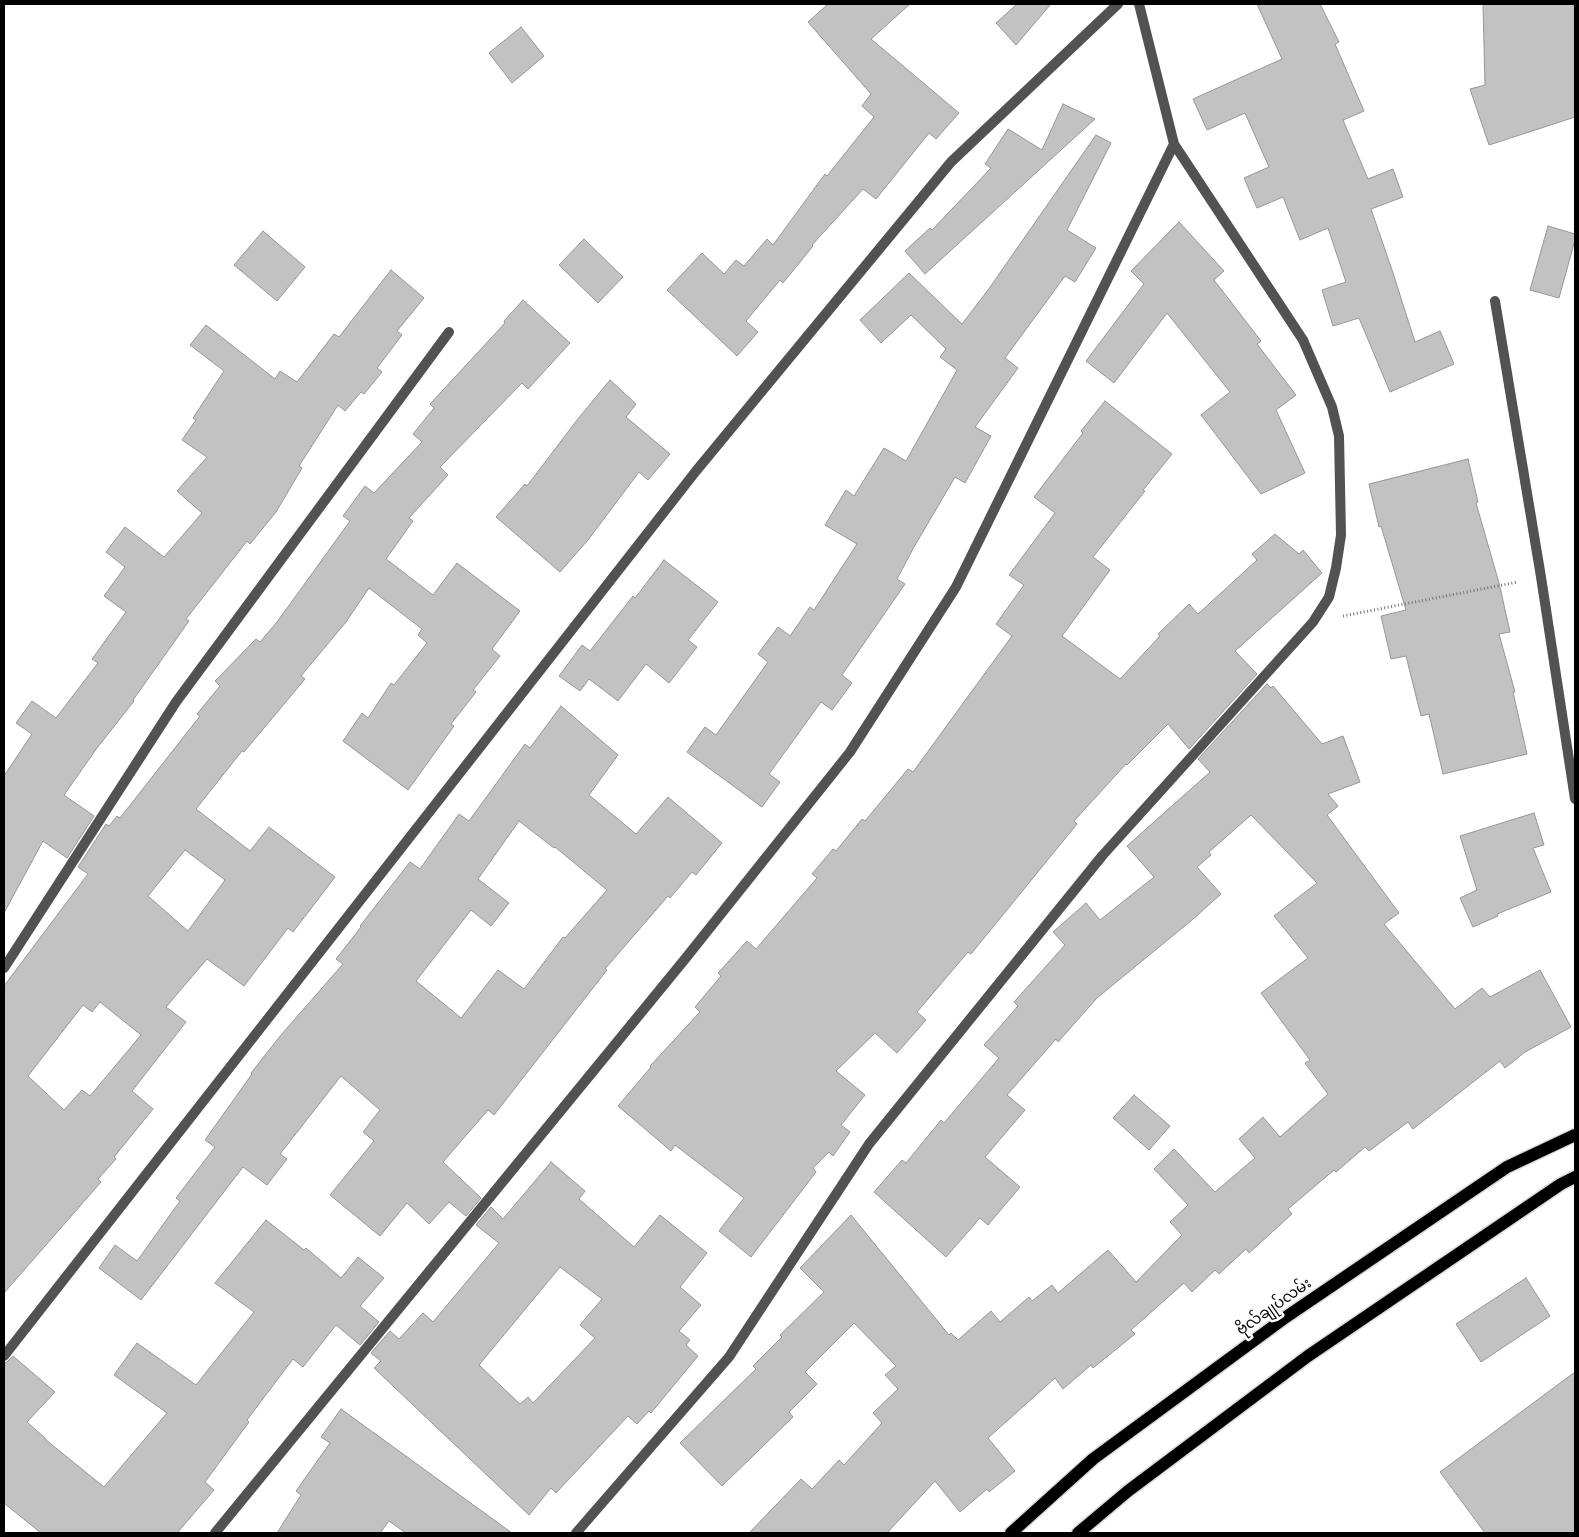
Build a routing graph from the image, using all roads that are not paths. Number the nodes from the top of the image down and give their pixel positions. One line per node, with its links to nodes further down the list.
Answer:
1 (1118, 4): 10 (street)
2 (1139, 4): 3 (street)
3 (1174, 144): 11 (street); 12 (street)
4 (1495, 301): 6 (street)
5 (449, 332): 7 (street)
6 (1575, 799)
7 (4, 968)
8 (1575, 1135): 13 (main road, ဗိုလ်ချုပ်လမ်း)
9 (1575, 1177): 14 (main road)
10 (4, 1356)
11 (216, 1533)
12 (576, 1533)
13 (1011, 1533)
14 (1078, 1533)

